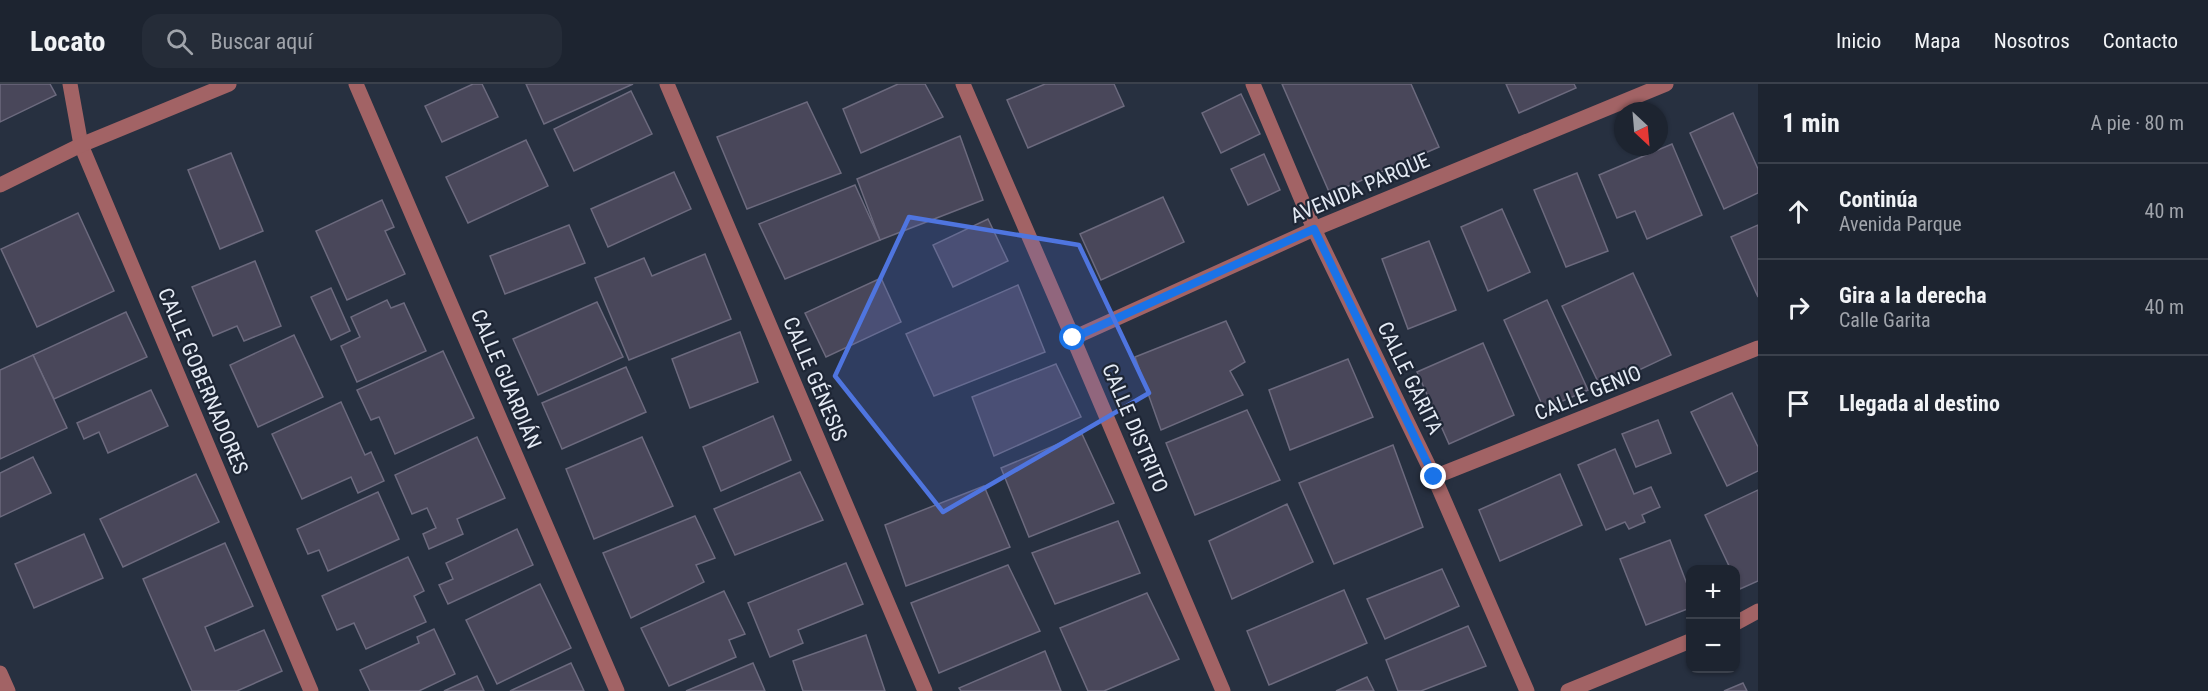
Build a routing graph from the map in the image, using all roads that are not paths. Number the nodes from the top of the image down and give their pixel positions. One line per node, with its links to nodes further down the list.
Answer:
1 (70, 84): 8 (street, CALLE GOBERNADORES)
2 (229, 84): 8 (street)
3 (356, 84): 20 (street, CALLE GUARDIÁN)
4 (667, 84): 21 (street, CALLE GÉNESIS)
5 (963, 84): 11 (street, CALLE DISTRITO)
6 (1253, 84): 10 (street, CALLE GARITA)
7 (1666, 84): 10 (street, AVENIDA PARQUE)
8 (81, 145): 9 (street); 19 (street, CALLE GOBERNADORES)
9 (0, 185)
10 (1314, 229): 11 (street, AVENIDA PARQUE); 13 (street, CALLE GARITA)
11 (1073, 338): 22 (street, CALLE DISTRITO)
12 (1758, 348): 13 (street, CALLE GENIO)
13 (1434, 477): 23 (street, CALLE GARITA)
14 (1758, 611): 15 (street)
15 (1740, 620)
16 (1686, 643): 24 (street)
17 (0, 673): 18 (street)
18 (8, 691)
19 (311, 691)
20 (617, 691)
21 (925, 691)
22 (1223, 691)
23 (1527, 691)
24 (1568, 691)

